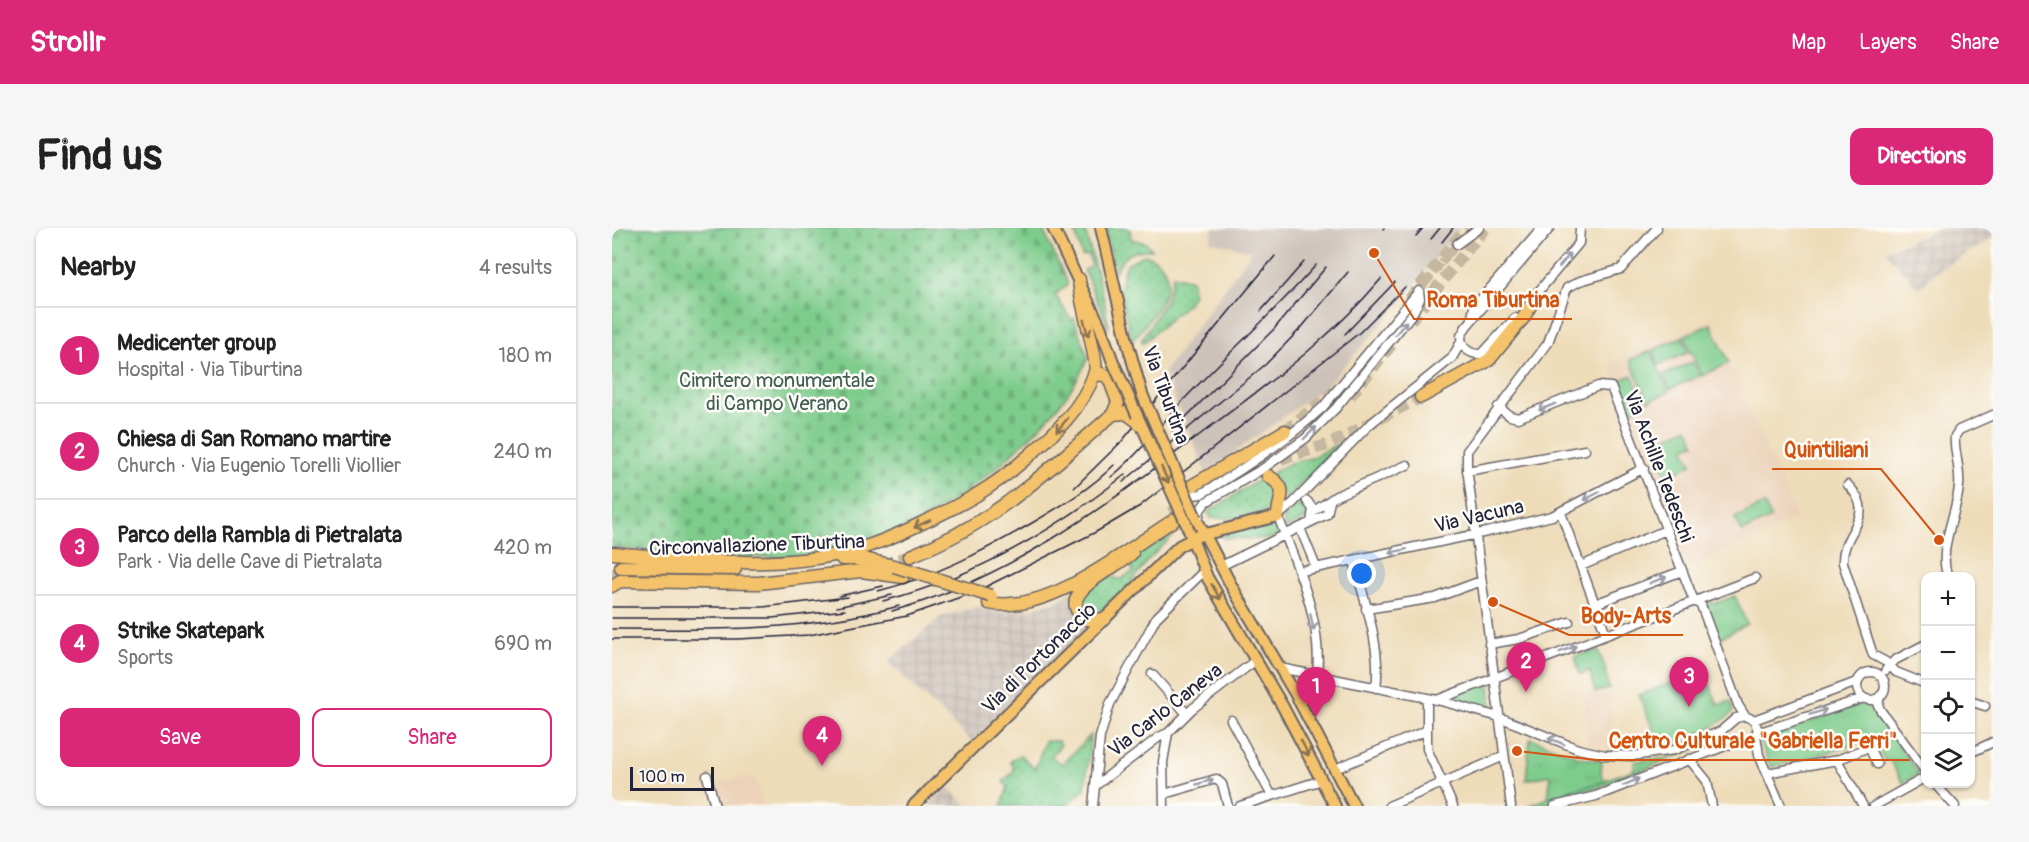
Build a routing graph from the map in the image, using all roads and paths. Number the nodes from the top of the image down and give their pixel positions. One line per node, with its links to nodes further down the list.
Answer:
1 (1054, 228): 8 (main road, Via Tiburtina)
2 (1101, 228): 24 (main road, Via Tiburtina, bridge)
3 (1470, 228): 4 (street)
4 (1479, 228)
5 (1580, 228): 9 (street, one-way to 5)
6 (1657, 228): 19 (street)
7 (1543, 232): 10 (street)
8 (1079, 279): 17 (highway, one-way to 17); 22 (main road, Via Tiburtina, bridge)
9 (1536, 295): 11 (street); 18 (highway)
10 (1461, 342): 11 (street); 13 (street)
11 (1470, 352): 13 (street)
12 (1364, 356): 14 (street); 14 (street, one-way to 12); 15 (street)
13 (1452, 358): 32 (street)
14 (1373, 363): 16 (street)
15 (1358, 365): 16 (street); 26 (street)
16 (1366, 372): 30 (street, one-way to 16)
17 (1098, 375): 20 (highway); 49 (highway, one-way to 49)
18 (1421, 397)
19 (1498, 407): 28 (street, Via Achille Tedeschi, one-way to 19); 29 (street)
20 (1116, 409): 22 (highway); 50 (highway)
21 (1993, 416): 59 (street)
22 (1140, 425): 40 (main road, Via Tiburtina, one-way to 40, bridge)
23 (1285, 431): 34 (highway)
24 (1160, 437): 34 (main road, bridge); 40 (main road, Via Tiburtina, bridge)
25 (1585, 450): 29 (street)
26 (1254, 461): 30 (street); 31 (street); 34 (street)
27 (1407, 465): 39 (street)
28 (1644, 468): 37 (street, Via Vacuna, one-way to 37); 42 (street, Via Achille Tedeschi)
29 (1467, 471): 45 (street)
30 (1266, 472): 31 (street); 38 (highway)
31 (1254, 474): 40 (street)
32 (1311, 485): 35 (street); 36 (street)
33 (1848, 485): 75 (street)
34 (1197, 489)
35 (1307, 501): 36 (street); 39 (street)
36 (1293, 503): 38 (street)
37 (1560, 513): 45 (street, Via Vacuna); 53 (street)
38 (1278, 516): 43 (main road); 44 (street)
39 (1314, 516): 41 (street)
40 (1187, 519): 43 (main road, Via Tiburtina); 46 (highway); 47 (main road, Via Tiburtina); 65 (highway)
41 (1297, 529): 44 (street); 54 (street)
42 (1666, 530): 53 (street); 58 (street, Via Achille Tedeschi)
43 (1205, 534): 47 (main road); 52 (main road, Via Tiburtina)
44 (1285, 535): 52 (street); 57 (street)
45 (1476, 535): 51 (street, Via Vacuna, one-way to 51); 64 (street)
46 (1147, 537): 65 (highway); 69 (highway)
47 (1191, 539): 56 (main road, Via Tiburtina); 69 (main road, Via di Portonaccio)
48 (612, 553): 49 (highway)
49 (632, 555): 61 (highway)
50 (910, 556)
51 (1354, 561): 54 (street, Via Vacuna); 68 (street)
52 (1221, 566): 76 (main road, Via Tiburtina)
53 (1581, 566): 67 (street)
54 (1313, 568): 57 (street, Via Vacuna)
55 (875, 571): 60 (highway, Circonvallazione Tiburtina); 61 (highway); 65 (highway)
56 (1204, 571): 74 (main road, Via Tiburtina, one-way to 74); 115 (street)
57 (1301, 571): 78 (street, one-way to 78)
58 (1682, 571): 66 (street, Via Achille Tedeschi); 67 (street, one-way to 58)
59 (1947, 572)
60 (705, 577): 61 (highway, Circonvallazione Tiburtina); 63 (highway)
61 (618, 578): 65 (highway, Circonvallazione Tiburtina, bridge)
62 (1755, 578): 66 (street)
63 (733, 580)
64 (1481, 581): 68 (street); 72 (street)
65 (990, 600)
66 (1694, 601): 71 (street); 90 (street)
67 (1595, 604): 71 (street)
68 (1366, 609): 84 (street)
69 (1105, 620): 120 (main road, Via di Portonaccio)
70 (1569, 622): 72 (street)
71 (1606, 634): 80 (street, one-way to 71)
72 (1489, 644): 80 (street)
73 (1921, 647): 75 (street)
74 (1256, 660): 92 (street, Via Carlo Caneva); 112 (main road, Via Tiburtina, one-way to 112)
75 (1888, 666): 79 (street); 82 (street)
76 (1280, 668): 78 (street); 83 (main road, Via Tiburtina)
77 (1152, 674): 92 (street)
78 (1314, 674): 83 (street); 84 (street)
79 (1881, 677): 81 (street); 85 (street)
80 (1494, 678): 88 (street); 93 (street)
81 (1857, 682): 87 (street); 94 (street)
82 (1921, 682)
83 (1289, 683): 109 (main road, Via Tiburtina)
84 (1376, 688): 86 (street)
85 (1880, 696): 87 (street); 108 (street)
86 (1427, 698): 88 (street); 97 (street)
87 (1864, 698): 99 (street, one-way to 87)
88 (1437, 700): 93 (street)
89 (1975, 702): 91 (street)
90 (1738, 705): 94 (street); 96 (street)
91 (1985, 706)
92 (1187, 714): 98 (street, Via Carlo Caneva)
93 (1499, 717): 96 (street, one-way to 93); 104 (street)
94 (1750, 718): 96 (street); 99 (street)
95 (1231, 720): 118 (street)
96 (1734, 721): 100 (street)
97 (1425, 731): 109 (street); 114 (street)
98 (1168, 733): 115 (street, Via Carlo Caneva); 117 (street)
99 (1757, 734): 100 (street); 103 (street)
100 (1740, 742): 103 (street); 105 (street)
101 (1993, 742): 102 (street)
102 (1975, 751)
103 (1759, 755): 110 (street)
104 (1504, 756): 114 (street); 129 (street)
105 (1689, 759): 130 (street, one-way to 105); 131 (street)
106 (1837, 760): 107 (street); 110 (street); 133 (street)
107 (1877, 764)
108 (1921, 765)
109 (1335, 769): 126 (main road, Via Tiburtina)
110 (1767, 773): 132 (street)
111 (707, 776): 119 (street)
112 (1322, 780): 118 (street); 125 (main road, Via Tiburtina)
113 (1921, 780): 134 (street)
114 (1442, 783): 127 (street); 128 (street)
115 (1095, 786): 121 (street)
116 (1939, 788): 135 (street)
117 (1164, 794): 122 (street); 123 (street, one-way to 123)
118 (1272, 796): 124 (street)
119 (715, 806)
120 (913, 806)
121 (1093, 806)
122 (1164, 806)
123 (1228, 806)
124 (1240, 806)
125 (1335, 806)
126 (1354, 806)
127 (1389, 806)
128 (1453, 806)
129 (1511, 806)
130 (1555, 806)
131 (1712, 806)
132 (1781, 806)
133 (1863, 806)
134 (1874, 806)
135 (1955, 806)

